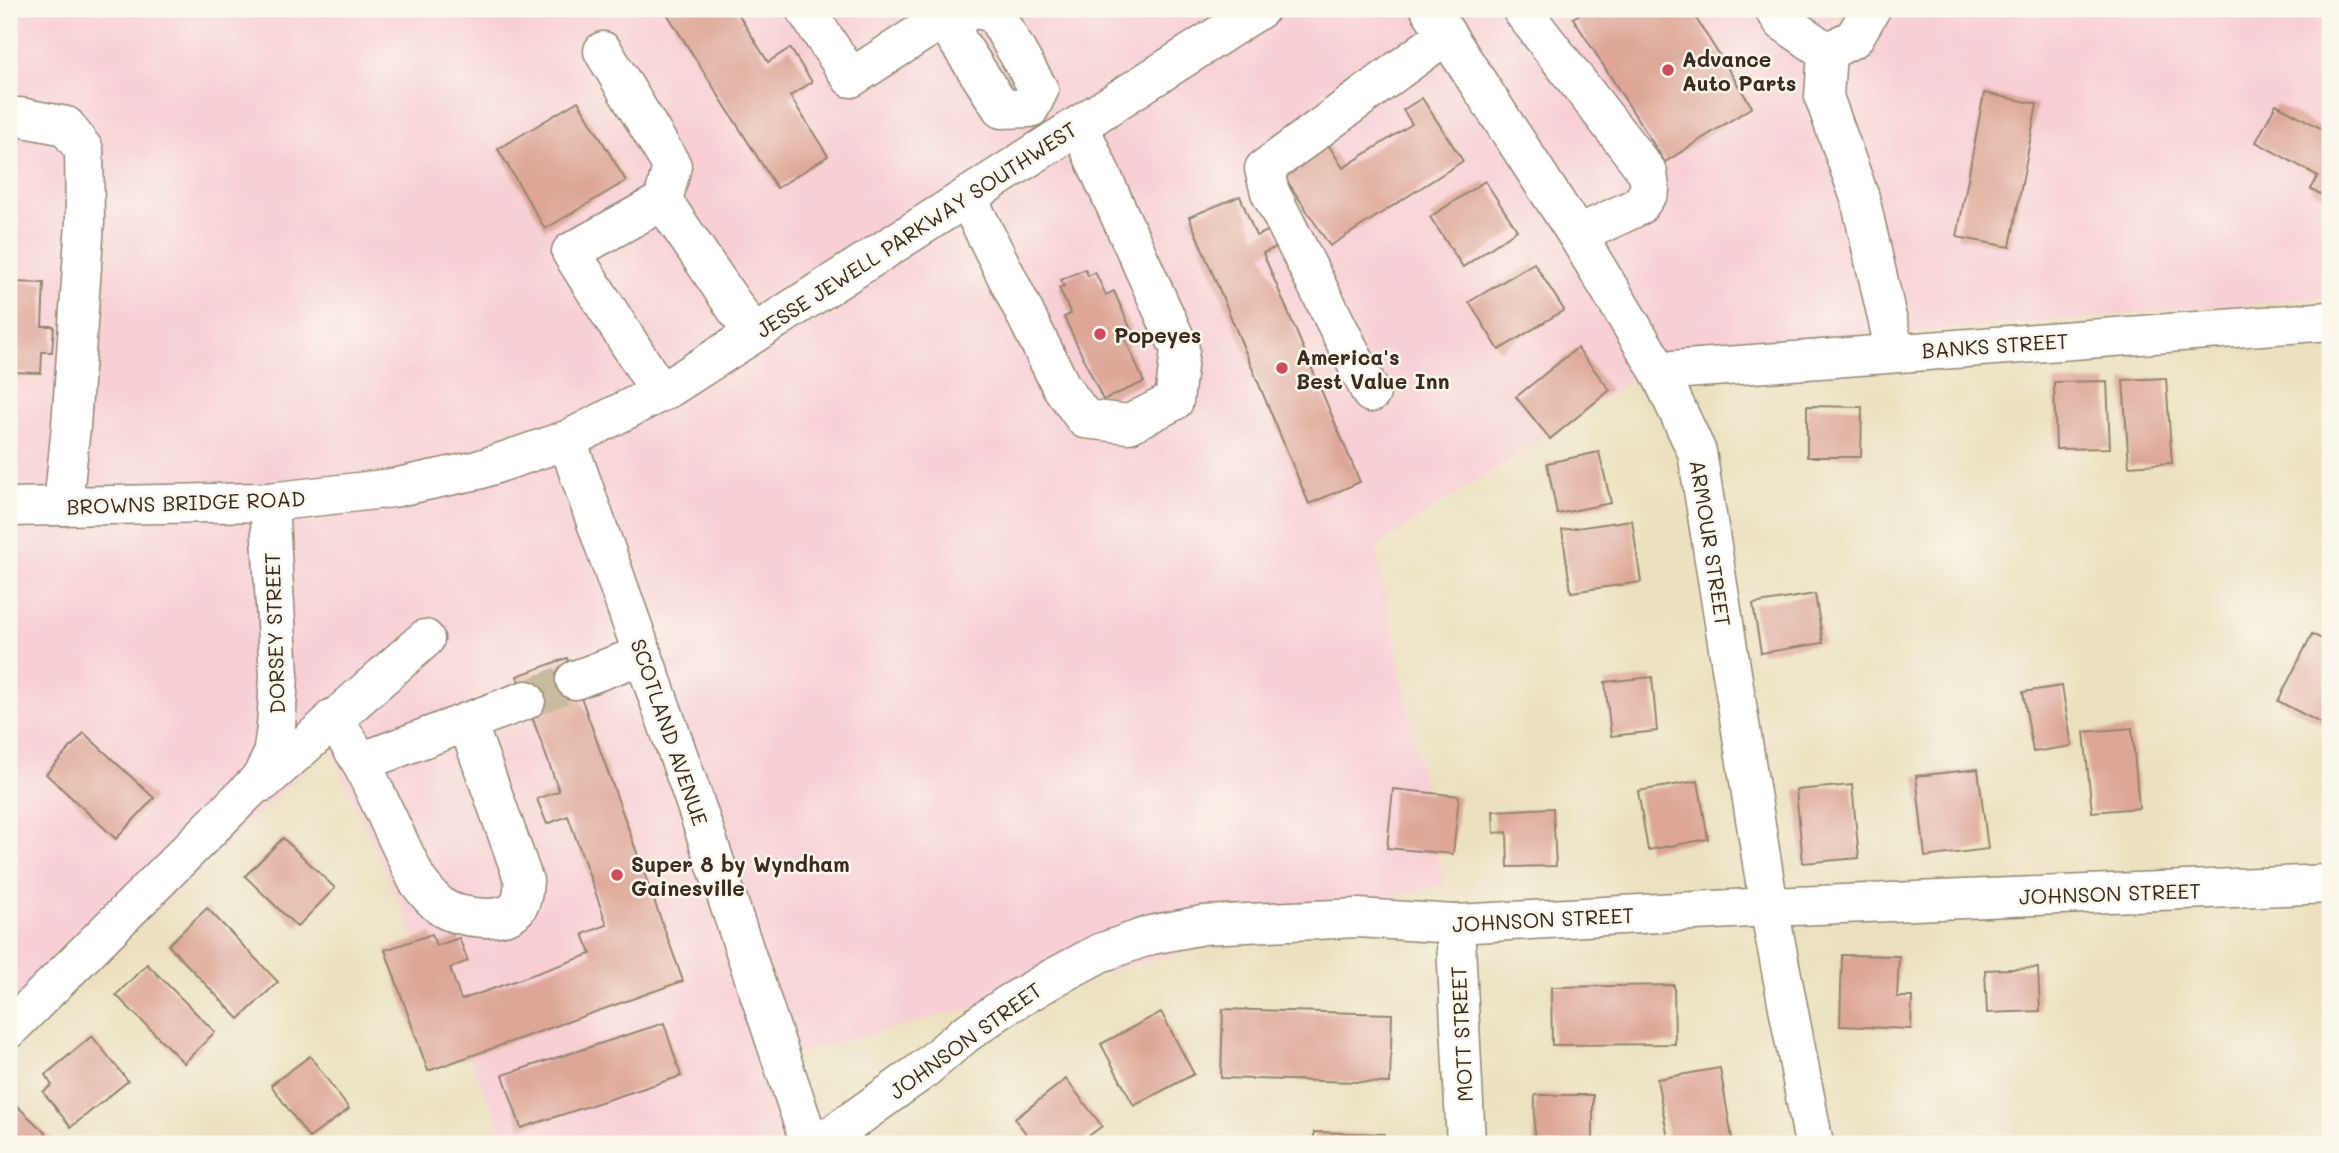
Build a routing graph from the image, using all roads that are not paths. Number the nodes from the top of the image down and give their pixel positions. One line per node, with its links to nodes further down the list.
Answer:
1 (805, 9): 2 (street)
2 (959, 9): 11 (street)
3 (972, 9): 11 (street)
4 (1260, 9): 13 (street, JESSE JEWELL PARKWAY SOUTHWEST)
5 (1521, 9): 16 (street)
6 (1774, 9): 10 (street)
7 (1871, 9): 10 (street)
8 (1438, 22): 16 (street, ARMOUR STREET); 22 (street)
9 (603, 51): 15 (street)
10 (1827, 52): 19 (street)
11 (1030, 108): 13 (street)
12 (9, 119): 25 (street)
13 (1064, 135): 14 (street, JESSE JEWELL PARKWAY SOUTHWEST); 14 (street)
14 (967, 197): 18 (street, JESSE JEWELL PARKWAY SOUTHWEST)
15 (663, 201): 18 (street); 21 (street)
16 (1577, 235): 20 (street, ARMOUR STREET)
17 (2330, 321): 19 (street, BANKS STREET)
18 (753, 334): 21 (street, JESSE JEWELL PARKWAY SOUTHWEST)
19 (1895, 353): 20 (street, BANKS STREET)
20 (1659, 370): 36 (street, ARMOUR STREET)
21 (660, 392): 23 (street, JESSE JEWELL PARKWAY SOUTHWEST)
22 (1371, 393)
23 (567, 439): 24 (street, BROWNS BRIDGE ROAD); 28 (street, SCOTLAND AVENUE)
24 (269, 502): 25 (street, BROWNS BRIDGE ROAD); 34 (street, DORSEY STREET)
25 (63, 506): 26 (street, BROWNS BRIDGE ROAD)
26 (9, 507)
27 (425, 639): 31 (street, DORSEY STREET)
28 (642, 655): 29 (street); 39 (street, SCOTLAND AVENUE)
29 (575, 680)
30 (526, 700): 32 (street)
31 (333, 718): 33 (street); 34 (street, DORSEY STREET)
32 (467, 722): 33 (street); 33 (street)
33 (361, 762)
34 (214, 825): 38 (street, DORSEY STREET)
35 (2330, 884): 36 (street, JOHNSON STREET)
36 (1769, 907): 37 (street, JOHNSON STREET); 42 (street, ARMOUR STREET)
37 (1455, 924): 40 (street, JOHNSON STREET); 41 (street, MOTT STREET)
38 (14, 1012)
39 (810, 1144)
40 (820, 1144)
41 (1466, 1144)
42 (1814, 1144)

